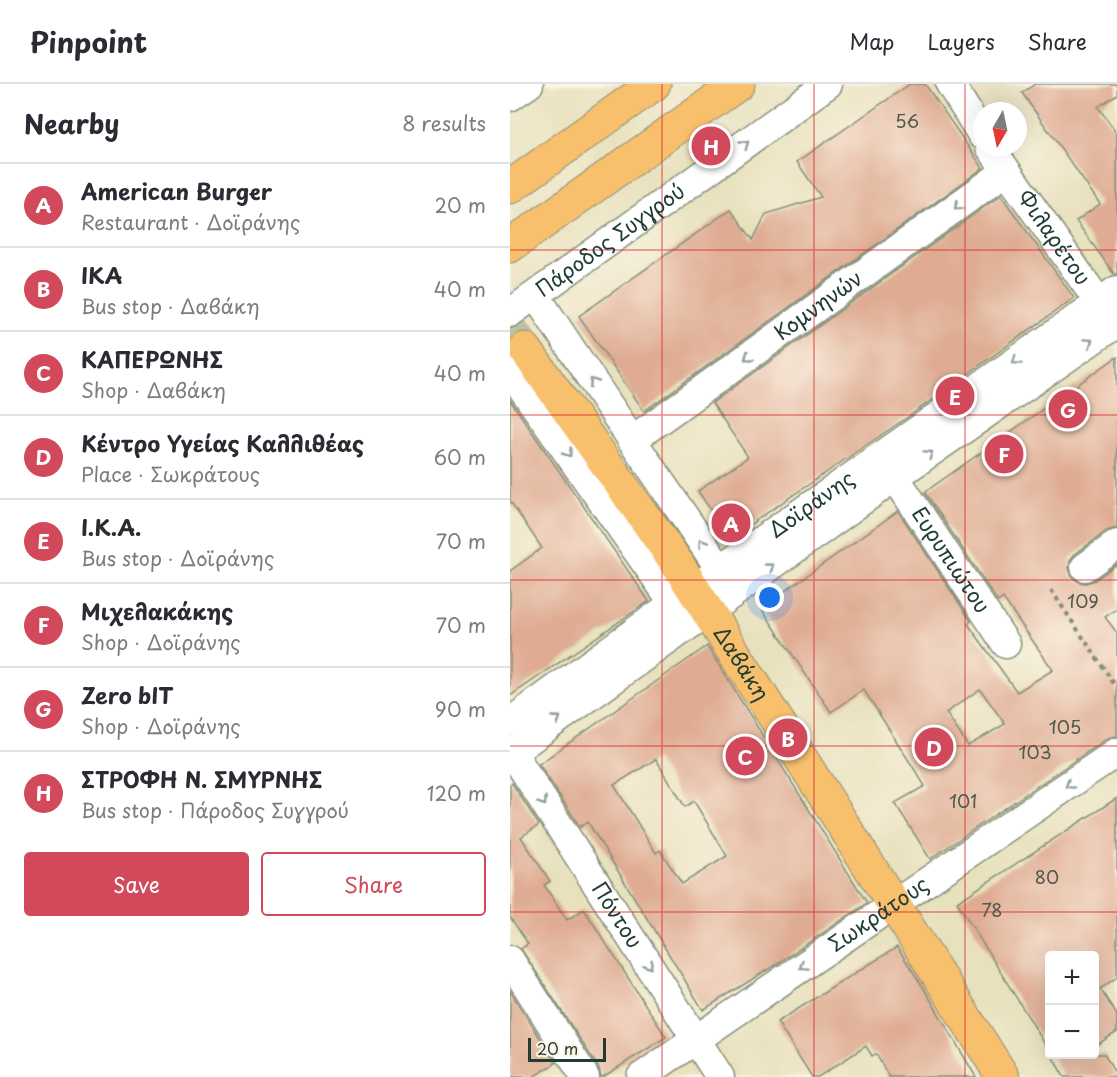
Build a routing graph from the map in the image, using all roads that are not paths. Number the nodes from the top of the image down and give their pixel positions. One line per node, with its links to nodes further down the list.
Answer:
1 (529, 84): 6 (street)
2 (654, 84): 10 (main road)
3 (738, 84): 11 (main road)
4 (828, 84): 12 (street, Πάροδος Συγγρού, one-way to 4)
5 (950, 84): 7 (street)
6 (510, 97)
7 (973, 121)
8 (995, 156): 9 (street, Φιλαρέτου)
9 (1005, 172): 14 (street, Φιλαρέτου); 16 (street, Κομνηνών, one-way to 16)
10 (510, 187)
11 (510, 246)
12 (536, 296): 13 (street, Πάροδος Συγγρού); 16 (street, one-way to 12)
13 (510, 313)
14 (1113, 314): 17 (street, Δοϊράνης, one-way to 14); 20 (street, Δοϊράνης, one-way to 20)
15 (518, 360): 21 (main road, Δαβάκη)
16 (632, 441): 20 (street, one-way to 16)
17 (895, 477): 20 (street, Δοϊράνης, one-way to 17); 22 (street, Ευρυπιώτου)
18 (1117, 544): 19 (street)
19 (1085, 567)
20 (728, 581): 21 (street, Δοϊράνης)
21 (691, 607): 23 (street, Δοϊράνης); 25 (street, Δοϊράνης, one-way to 21); 26 (main road, Δαβάκη)
22 (1006, 644)
23 (510, 721)
24 (1117, 752): 26 (street, Σωκράτους, one-way to 26)
25 (511, 753): 28 (street, Πόντου, one-way to 28)
26 (894, 905): 28 (street, Σωκράτους, one-way to 28); 32 (main road, Δαβάκη)
27 (510, 960): 29 (street)
28 (697, 1039): 30 (street, Σωκράτους); 31 (street, Πόντου)
29 (585, 1077)
30 (641, 1077)
31 (720, 1077)
32 (1003, 1077)

